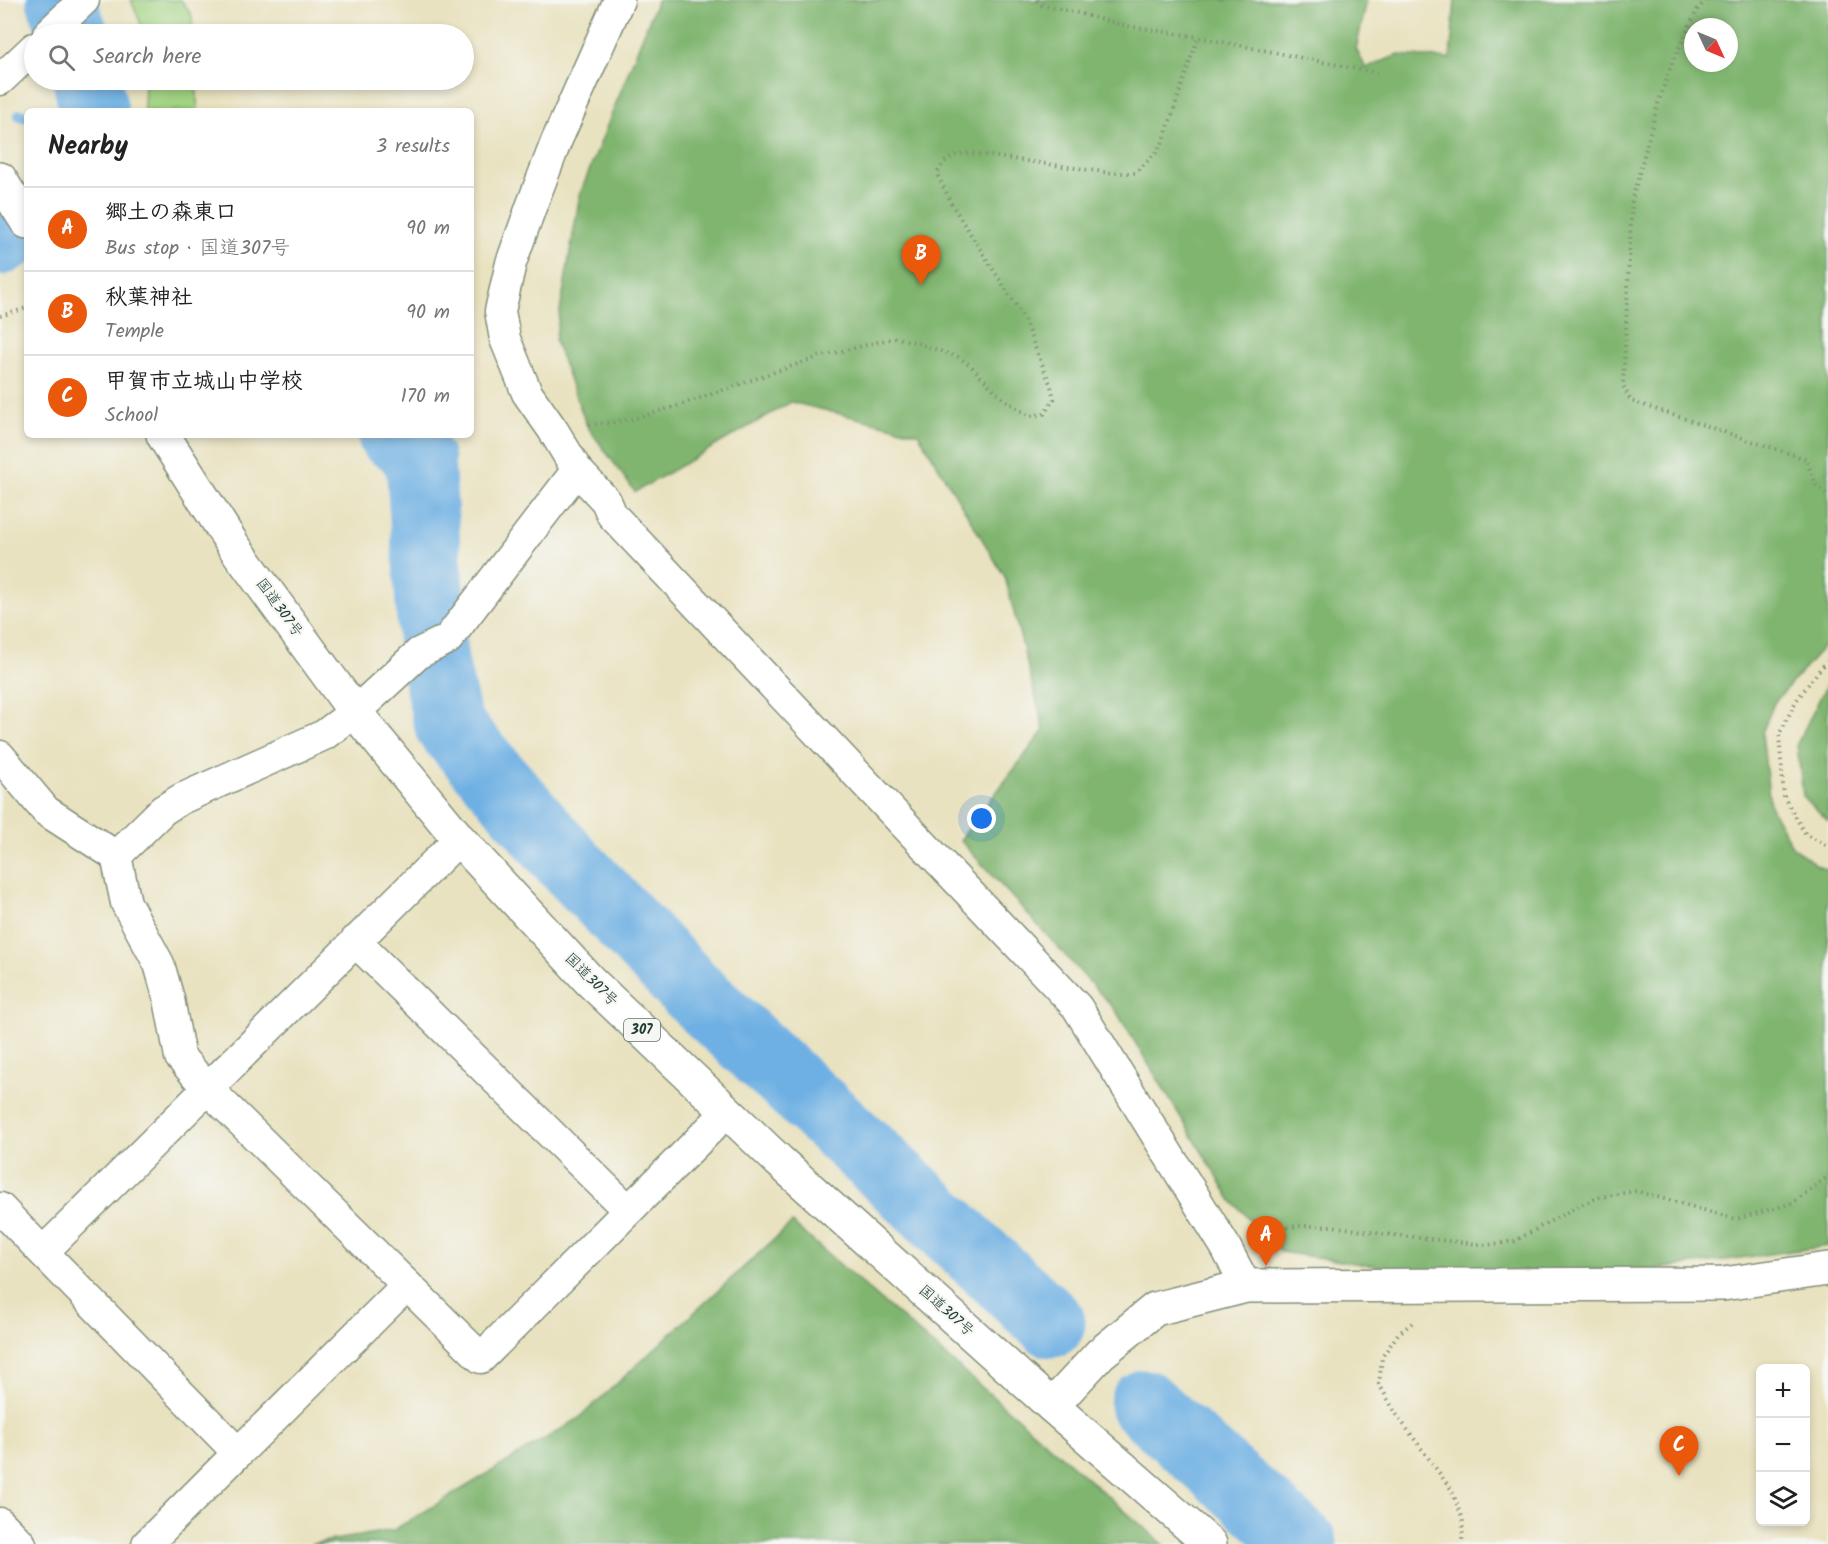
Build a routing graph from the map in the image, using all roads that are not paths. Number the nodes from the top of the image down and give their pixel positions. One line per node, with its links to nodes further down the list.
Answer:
1 (84, 0): 3 (street)
2 (619, 0): 9 (street)
3 (59, 24)
4 (24, 57): 5 (street)
5 (0, 80)
6 (3, 183): 7 (main road)
7 (24, 217)
8 (165, 438): 10 (main road, 国道307号 / 307)
9 (577, 470): 10 (street); 22 (street)
10 (355, 712): 12 (main road, 国道307号 / 307); 13 (street)
11 (0, 756): 13 (street)
12 (459, 839): 14 (street); 16 (main road, 国道307号 / 307)
13 (116, 856): 15 (street)
14 (355, 941): 15 (street); 18 (street)
15 (207, 1088): 19 (street); 21 (street)
16 (727, 1112): 18 (street); 23 (main road, 国道307号 / 307)
17 (0, 1208): 19 (street)
18 (628, 1210): 21 (street)
19 (43, 1252): 24 (street)
20 (1828, 1269): 22 (main road)
21 (407, 1285): 24 (street)
22 (1246, 1287): 23 (main road)
23 (1052, 1406): 28 (main road, 国道307号 / 307)
24 (238, 1453): 27 (street)
25 (0, 1523): 26 (street)
26 (21, 1544)
27 (147, 1544)
28 (1210, 1544)

